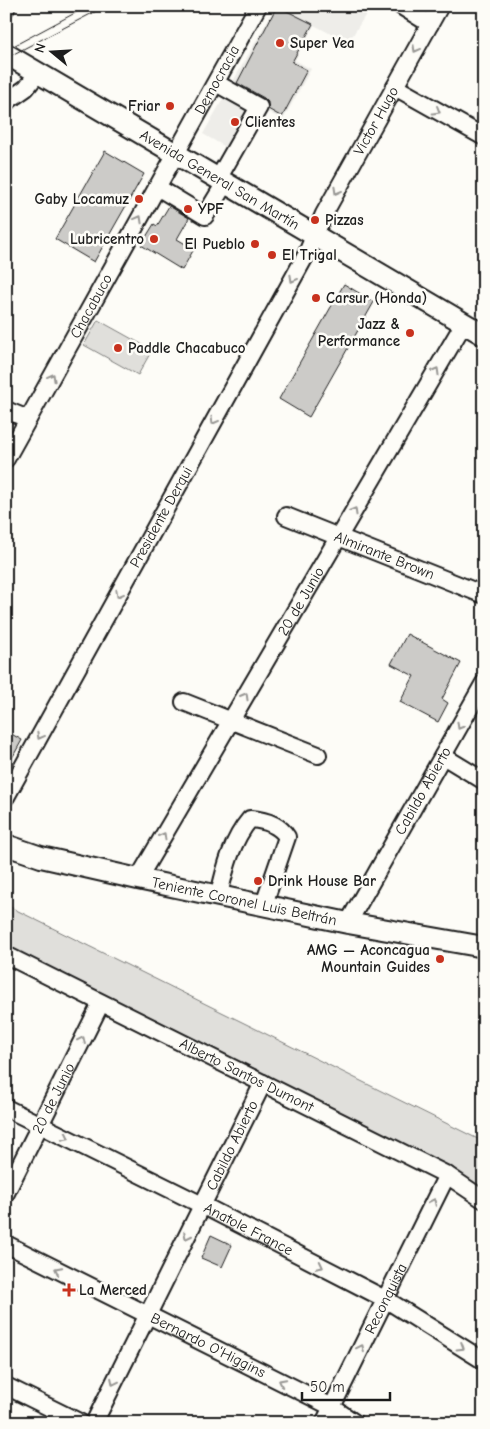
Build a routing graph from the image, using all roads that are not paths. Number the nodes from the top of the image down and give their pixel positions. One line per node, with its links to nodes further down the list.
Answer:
1 (258, 6): 7 (street, Democracia)
2 (401, 6): 4 (street)
3 (440, 6): 4 (street, Victor Hugo)
4 (430, 24): 8 (street, Victor Hugo, one-way to 8)
5 (6, 54): 6 (main road, Avenida General San Martín)
6 (38, 73): 9 (street); 11 (main road, Avenida General San Martín)
7 (216, 83): 11 (street, Democracia); 12 (street)
8 (394, 87): 10 (street, one-way to 10); 14 (street, Victor Hugo, one-way to 14)
9 (6, 102)
10 (484, 137)
11 (176, 154): 12 (main road, Avenida General San Martín); 13 (street, Chacabuco)
12 (222, 181): 13 (street); 14 (main road, Avenida General San Martín)
13 (157, 187): 18 (street, Chacabuco, one-way to 13)
14 (314, 235): 15 (main road, Avenida General San Martín); 29 (street, Presidente Derqui, one-way to 29)
15 (464, 323): 16 (main road, Avenida General San Martín); 21 (street, 20 de Junio, one-way to 15)
16 (484, 334)
17 (6, 410): 18 (street)
18 (28, 419): 19 (street, Chacabuco)
19 (6, 459)
20 (286, 516): 21 (street, Almirante Brown)
21 (339, 536): 22 (street, Almirante Brown); 25 (street, 20 de Junio, one-way to 21)
22 (484, 595)
23 (484, 683): 27 (street, Cabildo Abierto, one-way to 27)
24 (184, 702): 25 (street)
25 (231, 720): 26 (street); 31 (street, 20 de Junio, one-way to 25)
26 (318, 755)
27 (443, 756): 28 (street); 34 (street, Cabildo Abierto)
28 (484, 781)
29 (6, 797)
30 (6, 845): 31 (main road, Teniente Coronel Luis Beltrán)
31 (138, 878): 32 (main road, Teniente Coronel Luis Beltrán)
32 (219, 895): 33 (main road, Teniente Coronel Luis Beltrán); 33 (street)
33 (264, 904): 34 (main road, Teniente Coronel Luis Beltrán)
34 (348, 923): 35 (main road, Teniente Coronel Luis Beltrán)
35 (484, 947)
36 (6, 955): 37 (street, Alberto Santos Dumont)
37 (101, 1003): 38 (street, Alberto Santos Dumont); 40 (street, 20 de Junio, one-way to 37)
38 (263, 1083): 41 (street, Alberto Santos Dumont); 44 (street, Cabildo Abierto)
39 (6, 1108): 40 (street, Anatole France)
40 (40, 1125): 42 (street, 20 de Junio); 44 (street, Anatole France, one-way to 44)
41 (447, 1175): 43 (street, Alberto Santos Dumont); 46 (street, Reconquista, one-way to 41)
42 (6, 1193)
43 (484, 1200)
44 (202, 1205): 46 (street, Anatole France, one-way to 46); 47 (street, Cabildo Abierto, one-way to 47)
45 (6, 1244): 47 (street, Bernardo O'Higgins, one-way to 45)
46 (385, 1299): 48 (street, Anatole France, one-way to 48); 50 (street, Reconquista, one-way to 46)
47 (148, 1314): 50 (street, Bernardo O'Higgins, one-way to 47); 52 (street, Cabildo Abierto, one-way to 52)
48 (484, 1362)
49 (6, 1386): 51 (street)
50 (332, 1407): 53 (street, Reconquista); 54 (street, Bernardo O'Higgins)
51 (81, 1423)
52 (94, 1423)
53 (324, 1423)
54 (355, 1423)

